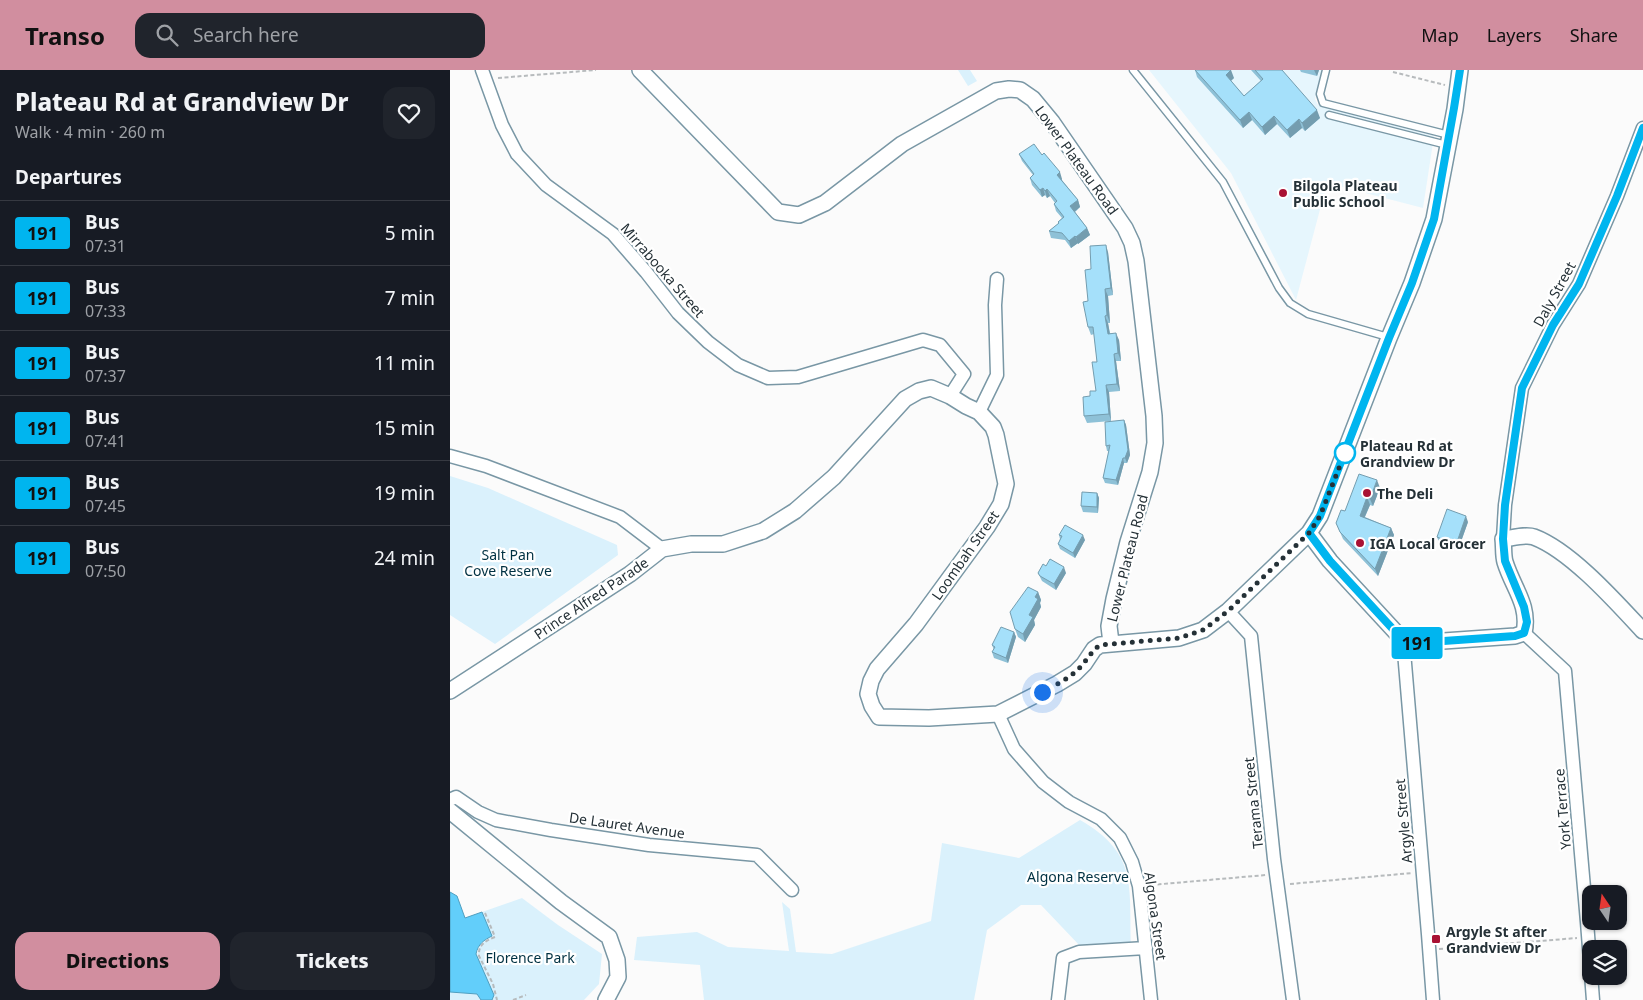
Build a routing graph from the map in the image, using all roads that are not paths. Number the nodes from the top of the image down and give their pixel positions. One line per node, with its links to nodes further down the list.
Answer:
1 (640, 70): 21 (street, Lower Plateau Road)
2 (1133, 70): 10 (lane)
3 (1326, 70): 8 (lane)
4 (1460, 70): 8 (street)
5 (484, 74): 11 (street, Mirrabooka Street)
6 (1329, 115): 8 (lane)
7 (1643, 128): 15 (street, Daly Street)
8 (1448, 140): 10 (street)
9 (997, 279): 12 (street)
10 (1389, 338): 14 (street)
11 (950, 396): 12 (street, Loombah Street); 16 (street, Loombah Street)
12 (979, 412): 23 (street, Loombah Street)
13 (450, 456): 16 (street, Prince Alfred Parade)
14 (1309, 533): 17 (street); 20 (street)
15 (1503, 539): 18 (street); 19 (street)
16 (662, 549): 22 (street, Prince Alfred Parade)
17 (1228, 611): 21 (street); 31 (street, Terama Street)
18 (1643, 631)
19 (1524, 633): 20 (street); 33 (street, York Terrace)
20 (1403, 640): 32 (street, Argyle Street)
21 (1111, 643): 23 (street, Loombah Street)
22 (450, 691)
23 (998, 714): 27 (street, Algona Street)
24 (450, 800): 26 (street, De Lauret Avenue)
25 (450, 811): 28 (street)
26 (792, 890)
27 (1146, 948): 29 (street); 30 (street, Algona Street)
28 (606, 1000)
29 (1058, 1000)
30 (1150, 1000)
31 (1293, 1000)
32 (1432, 1000)
33 (1593, 1000)

